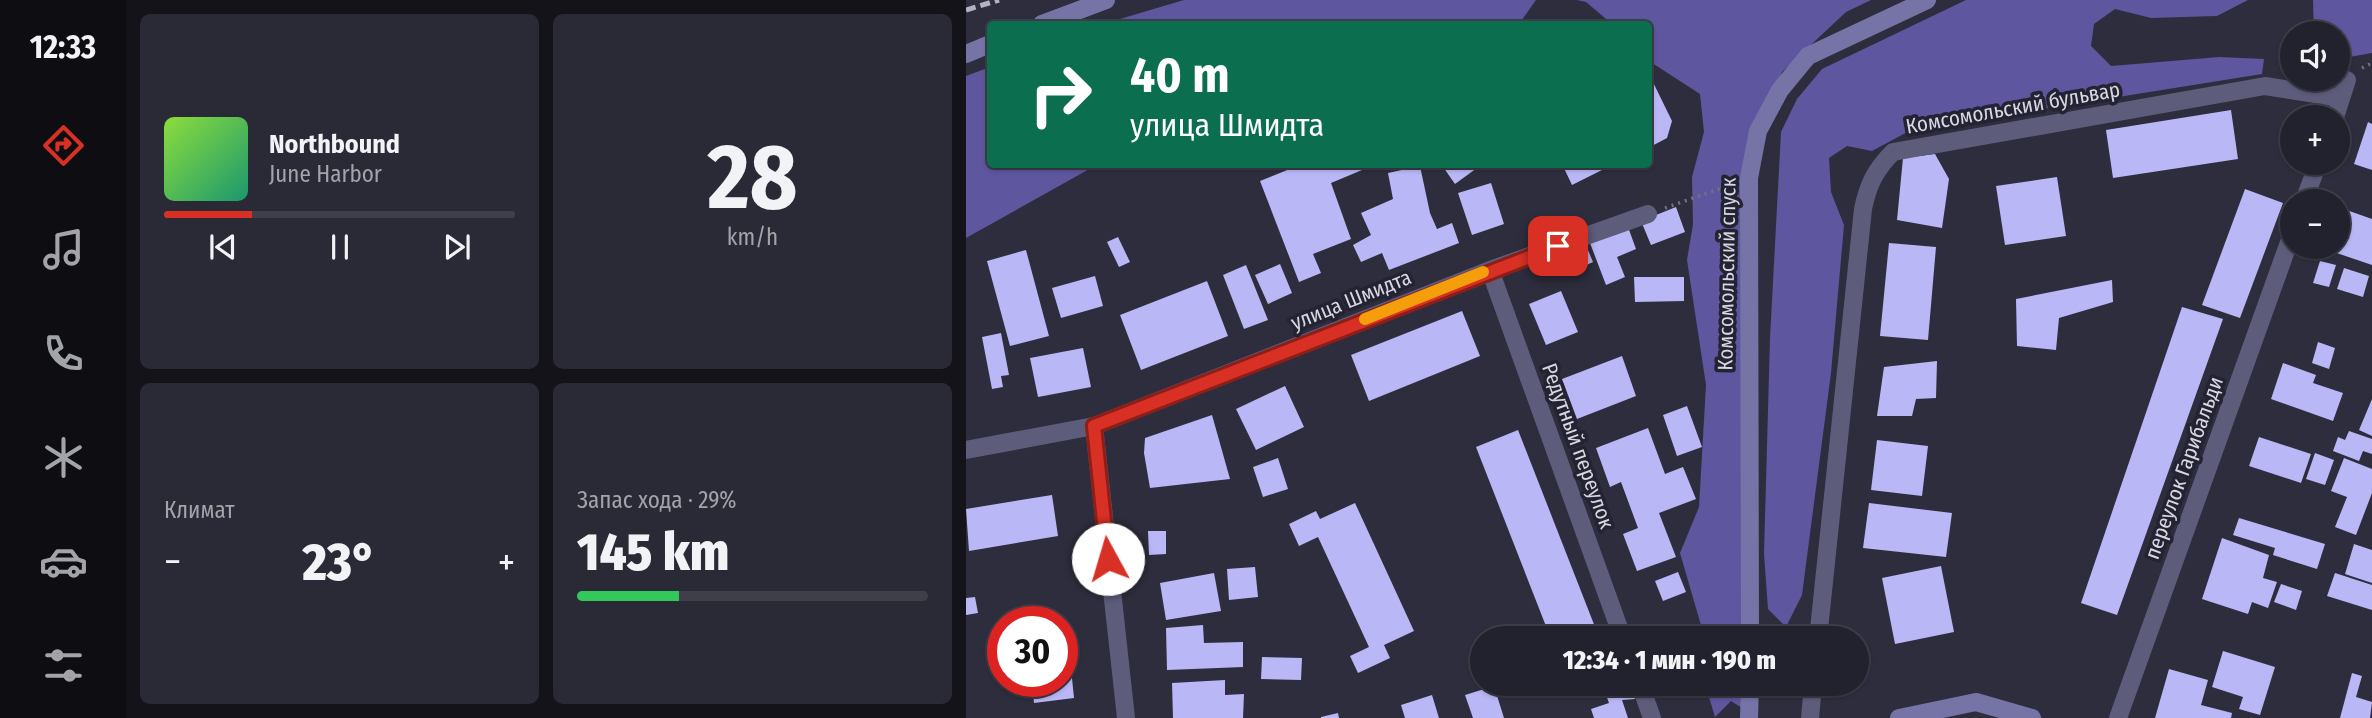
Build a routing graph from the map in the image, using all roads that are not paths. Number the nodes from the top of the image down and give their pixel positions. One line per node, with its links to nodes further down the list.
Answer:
1 (1106, 0): 3 (street)
2 (1927, 0): 15 (street, Комсомольский спуск)
3 (1050, 21)
4 (987, 45): 5 (street)
5 (966, 54)
6 (2343, 91): 7 (street)
7 (2341, 98): 8 (street); 16 (street, Комсомольский бульвар)
8 (2338, 105)
9 (1648, 214): 11 (street, улица Шмидта)
10 (2283, 259): 26 (street, переулок Гарибальди)
11 (1490, 270): 12 (street, улица Шмидта); 14 (street, Редутный переулок)
12 (1094, 426): 13 (street, улица Шмидта); 20 (street)
13 (966, 450)
14 (1618, 626)
15 (1749, 626)
16 (1819, 626)
17 (1644, 696): 21 (street)
18 (1750, 696): 22 (street)
19 (1812, 696): 23 (street)
20 (1126, 718)
21 (1652, 718)
22 (1749, 718)
23 (1810, 718)
24 (1899, 718): 25 (street)
25 (2032, 718)
26 (2118, 718)

